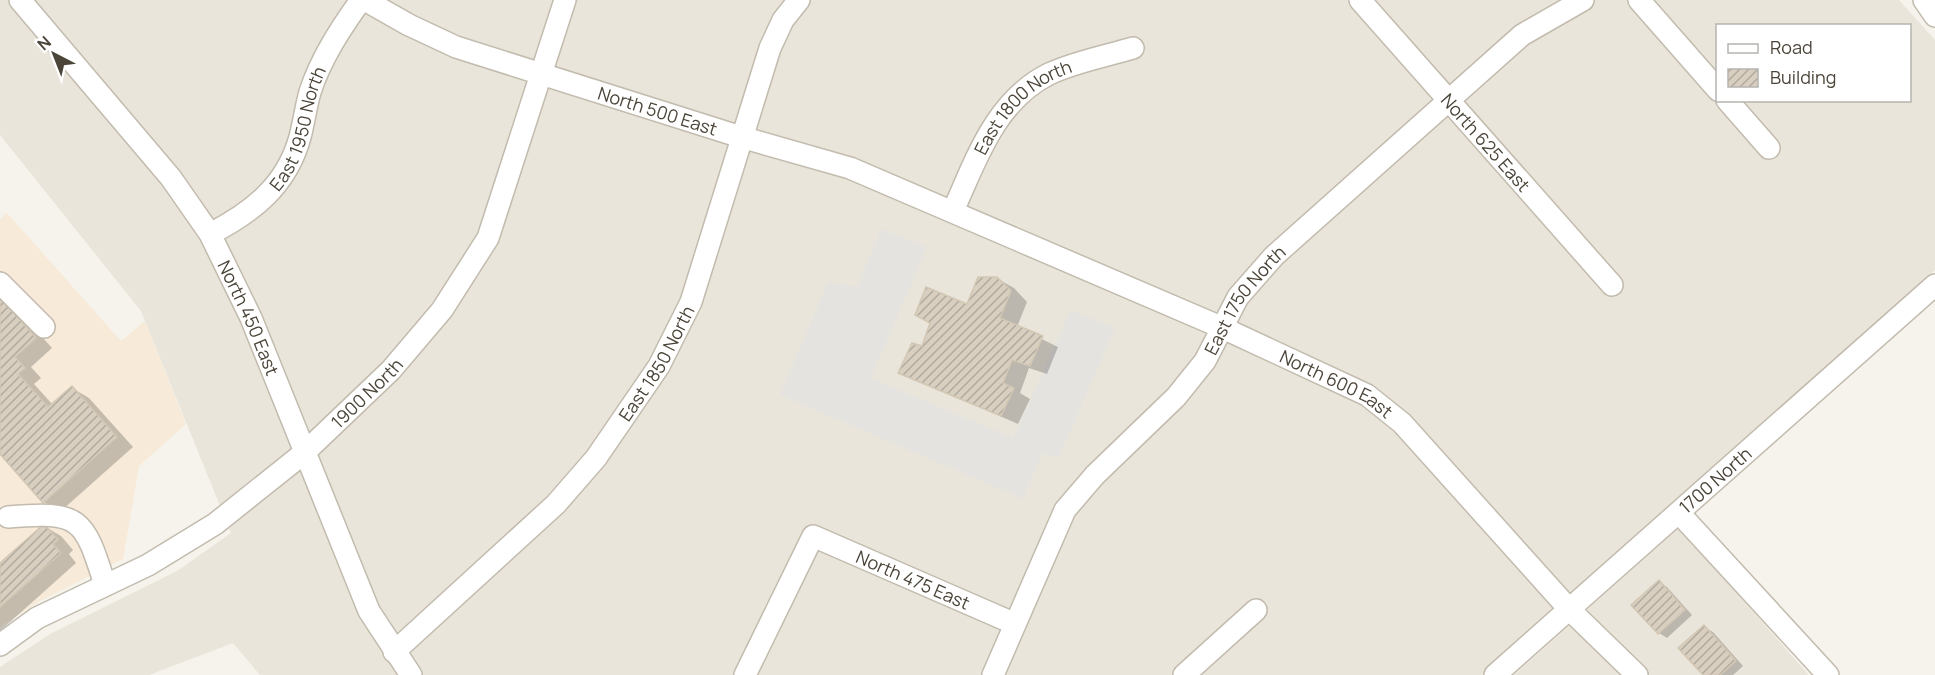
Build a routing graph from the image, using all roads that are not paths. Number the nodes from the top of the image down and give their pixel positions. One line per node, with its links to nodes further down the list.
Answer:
1 (20, 0): 18 (street, North 450 East)
2 (363, 0): 11 (street, North 500 East); 18 (street, East 1950 North)
3 (565, 0): 11 (street, 1900 North)
4 (799, 0): 15 (street, East 1850 North)
5 (1360, 0): 13 (street, North 625 East)
6 (1582, 0): 13 (street, East 1750 North)
7 (1639, 0): 12 (street)
8 (1924, 0): 9 (street)
9 (1935, 16)
10 (1133, 48): 17 (street, East 1800 North)
11 (543, 74): 15 (street, North 500 East); 24 (street, 1900 North)
12 (1716, 88)
13 (1449, 100): 20 (street, North 625 East); 23 (street, East 1750 North)
14 (1729, 102): 16 (street)
15 (741, 137): 17 (street, North 500 East); 32 (street, East 1850 North)
16 (1769, 148)
17 (953, 211): 23 (street, North 600 East)
18 (210, 234): 24 (street, North 450 East)
19 (0, 284): 22 (street)
20 (1612, 285)
21 (1935, 285): 25 (street, 1700 North)
22 (44, 327)
23 (1223, 328): 28 (street, North 600 East); 30 (street, East 1750 North)
24 (304, 453): 27 (street, 1900 North); 32 (street, North 450 East)
25 (1678, 513): 28 (street, 1700 North); 39 (street)
26 (2, 517): 27 (street)
27 (105, 585): 31 (street, 1900 North)
28 (1569, 609): 37 (street, 1700 North); 38 (street, North 600 East)
29 (1256, 610): 36 (street)
30 (1013, 623): 34 (street, North 475 East); 35 (street, East 1750 North)
31 (0, 645)
32 (394, 652): 33 (street, North 450 East)
33 (411, 675)
34 (745, 675)
35 (993, 675)
36 (1184, 675)
37 (1495, 675)
38 (1637, 675)
39 (1828, 675)

